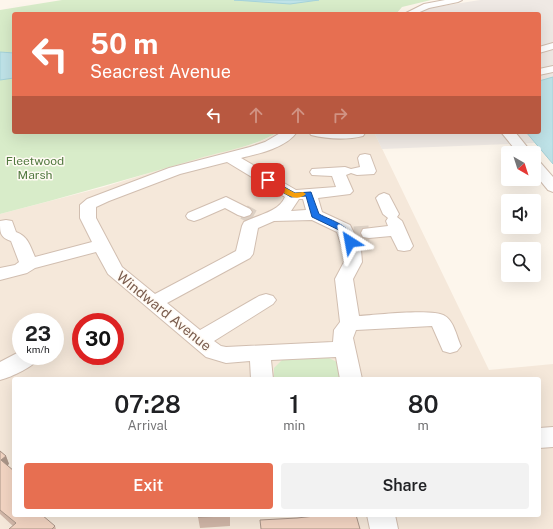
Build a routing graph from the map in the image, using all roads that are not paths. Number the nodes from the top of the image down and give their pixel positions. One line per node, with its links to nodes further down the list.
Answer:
1 (458, 0): 2 (street)
2 (413, 12)
3 (553, 46): 4 (street)
4 (541, 49)
5 (553, 68): 6 (street)
6 (541, 71)
7 (286, 134): 10 (street, Windward Avenue)
8 (510, 134): 9 (street)
9 (519, 146)
10 (230, 158): 16 (street); 24 (street, Windward Avenue)
11 (365, 158): 12 (street)
12 (347, 171): 13 (street); 16 (street)
13 (317, 172)
14 (541, 173): 15 (street)
15 (553, 188)
16 (301, 194): 18 (street); 20 (street)
17 (384, 198): 21 (street)
18 (315, 215): 20 (street); 23 (street)
19 (194, 216): 20 (street)
20 (257, 216): 29 (street)
21 (394, 222): 23 (street); 25 (street)
22 (6, 224): 26 (street)
23 (357, 234): 30 (street)
24 (101, 245): 26 (street); 29 (street, Windward Avenue)
25 (404, 246)
26 (29, 264): 27 (street)
27 (0, 274)
28 (266, 300): 31 (street)
29 (153, 304): 31 (street, Windward Avenue)
30 (350, 323): 32 (street); 33 (street)
31 (199, 340): 34 (street, Windward Avenue)
32 (450, 346)
33 (345, 349): 34 (street, Windward Avenue); 38 (street)
34 (260, 354): 37 (street)
35 (18, 365): 36 (street)
36 (6, 374)
37 (262, 377)
38 (351, 377)
39 (553, 437): 40 (street)
40 (541, 438)
41 (381, 517): 42 (street)
42 (384, 529)

